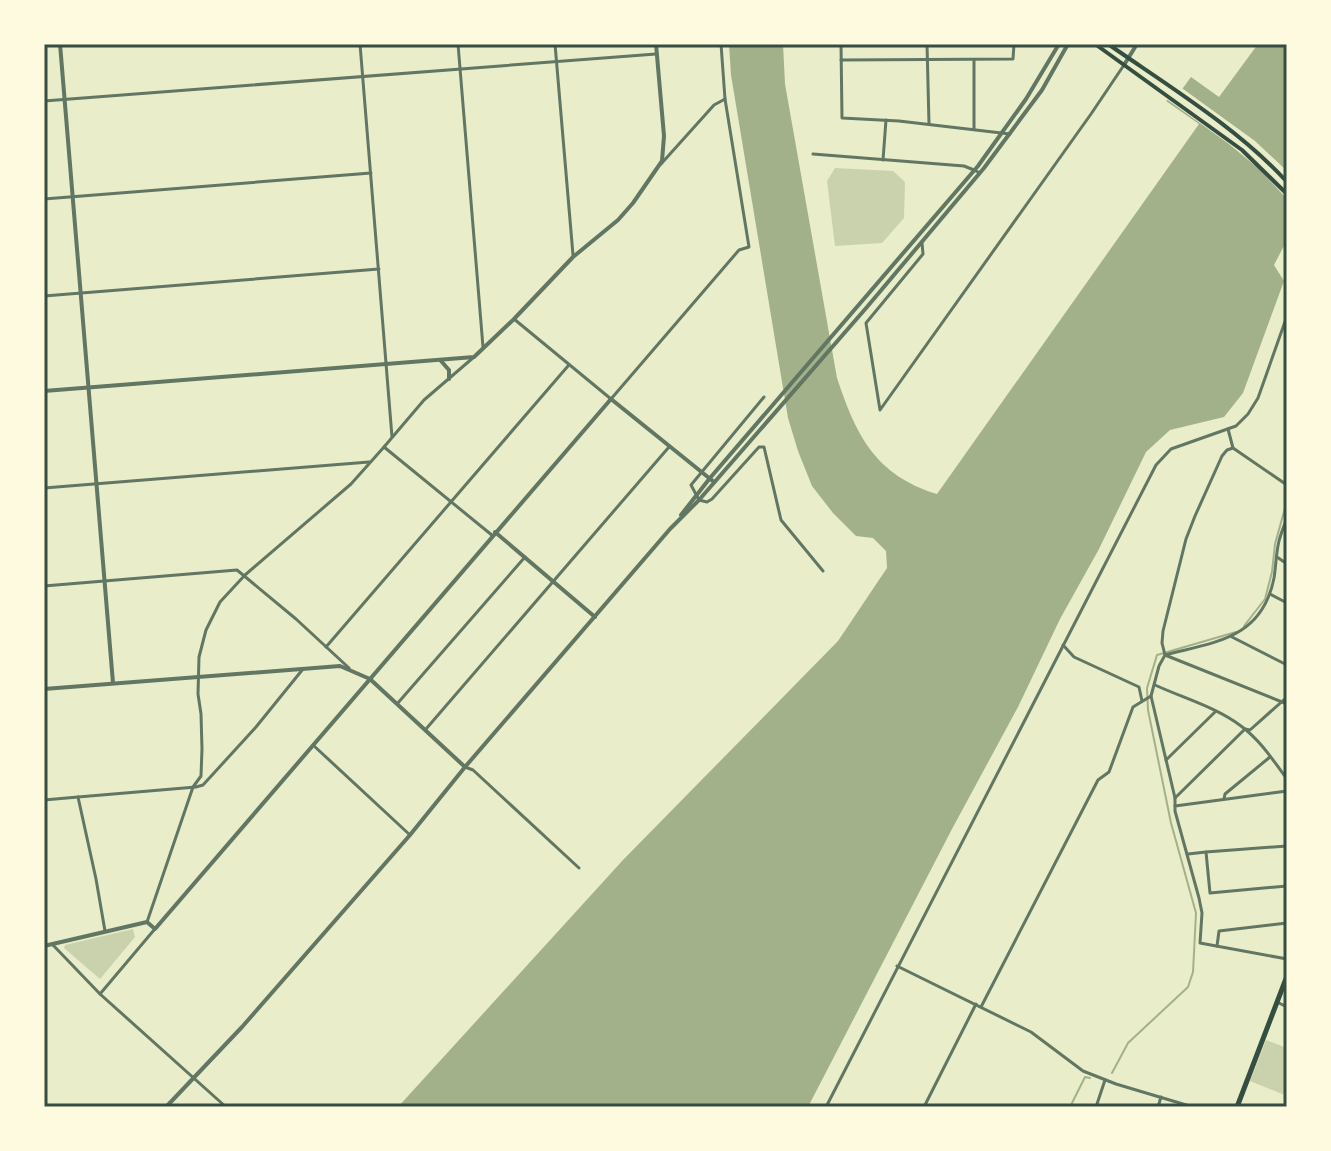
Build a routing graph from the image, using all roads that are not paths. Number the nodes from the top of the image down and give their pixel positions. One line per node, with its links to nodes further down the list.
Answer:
1 (60, 44): 24 (street)
2 (360, 44): 23 (street)
3 (458, 44): 22 (street)
4 (555, 44): 20 (street)
5 (656, 44): 15 (street)
6 (721, 44): 25 (street)
7 (841, 44): 18 (street)
8 (927, 44): 17 (street)
9 (1014, 44): 19 (street)
10 (1059, 44): 30 (street)
11 (1068, 44): 31 (street)
12 (1095, 44): 21 (main road)
13 (1108, 44): 16 (main road)
14 (1137, 44): 16 (street)
15 (656, 54): 20 (street); 35 (street)
16 (1129, 58): 21 (street); 38 (main road)
17 (927, 59): 18 (street); 19 (street); 28 (street)
18 (841, 60): 27 (street)
19 (974, 60): 29 (street)
20 (556, 61): 22 (street); 43 (street)
21 (1124, 65): 39 (main road); 42 (street)
22 (460, 69): 23 (street); 49 (street)
23 (363, 76): 24 (street); 36 (street)
24 (65, 99): 26 (street); 40 (street)
25 (725, 99): 35 (street); 58 (street)
26 (44, 101)
27 (886, 120): 28 (street); 33 (street)
28 (929, 124): 29 (street)
29 (974, 129): 30 (street)
30 (1002, 133): 31 (street); 34 (street)
31 (1010, 134): 37 (street)
32 (813, 154): 33 (street)
33 (883, 160): 34 (street)
34 (974, 170): 37 (street); 66 (street)
35 (654, 172): 43 (street)
36 (371, 173): 40 (street); 44 (street)
37 (980, 173): 42 (street)
38 (1287, 182)
39 (1287, 194)
40 (73, 196): 41 (street); 45 (street)
41 (44, 199)
42 (922, 243): 66 (street)
43 (573, 257): 48 (street)
44 (379, 269): 45 (street); 52 (street)
45 (81, 293): 46 (street); 55 (street)
46 (44, 296)
47 (1287, 316): 59 (street)
48 (514, 319): 49 (street); 53 (street)
49 (483, 347): 50 (street)
50 (474, 357): 51 (street); 54 (street)
51 (439, 359): 52 (street); 54 (street)
52 (386, 364): 55 (street); 60 (street)
53 (568, 366): 58 (street); 71 (street)
54 (449, 379): 60 (street)
55 (89, 388): 56 (street); 67 (street)
56 (44, 391)
57 (764, 397): 65 (street)
58 (611, 399): 62 (street); 73 (street)
59 (1228, 429): 63 (street); 86 (street)
60 (392, 437): 61 (street)
61 (384, 447): 64 (street); 71 (street)
62 (669, 447): 65 (street); 80 (street)
63 (1233, 448): 68 (street); 88 (street)
64 (369, 462): 67 (street); 78 (street)
65 (702, 472): 66 (street); 70 (street)
66 (712, 480): 70 (street)
67 (97, 484): 69 (street); 79 (street)
68 (1287, 485)
69 (44, 488)
70 (697, 498): 77 (street); 84 (street)
71 (451, 503): 73 (street); 87 (street)
72 (1287, 520): 74 (street)
73 (494, 534): 75 (street); 93 (street)
74 (1277, 556): 76 (street); 82 (street)
75 (525, 557): 80 (street); 100 (street)
76 (1287, 564)
77 (823, 571)
78 (245, 575): 79 (street); 87 (street); 92 (street)
79 (105, 581): 81 (street); 94 (street)
80 (554, 581): 84 (street); 103 (street)
81 (44, 586)
82 (1270, 594): 83 (street); 85 (street)
83 (1287, 603)
84 (595, 617): 107 (street)
85 (1232, 637): 88 (street); 89 (street)
86 (1063, 645): 98 (street); 130 (street)
87 (326, 647): 91 (street)
88 (1165, 655): 95 (street); 99 (street)
89 (1287, 665)
90 (304, 668): 91 (street); 92 (street); 109 (street)
91 (349, 668): 93 (street)
92 (199, 676): 94 (street); 109 (street)
93 (370, 679): 100 (street); 104 (street)
94 (113, 683): 96 (street)
95 (1155, 685): 98 (street); 101 (street)
96 (44, 689)
97 (1287, 697): 99 (street)
98 (1147, 698): 106 (street); 135 (street)
99 (1284, 702): 102 (street)
100 (397, 704): 103 (street)
101 (1216, 711): 102 (street); 106 (street)
102 (1245, 729): 105 (street); 112 (street)
103 (426, 730): 107 (street)
104 (313, 745): 116 (street); 124 (street)
105 (1270, 757): 108 (street); 113 (street)
106 (1166, 760): 112 (street)
107 (465, 767): 116 (street); 120 (street)
108 (1287, 779)
109 (193, 787): 111 (street); 122 (street)
110 (1287, 791): 113 (street)
111 (78, 797): 114 (street); 125 (street)
112 (1175, 798): 115 (street)
113 (1224, 799): 115 (street)
114 (44, 800)
115 (1175, 806): 119 (street)
116 (410, 835): 137 (street)
117 (1287, 846): 118 (street)
118 (1206, 852): 119 (street); 121 (street)
119 (1188, 854): 128 (street)
120 (579, 868)
121 (1287, 886)
122 (147, 922): 124 (street); 125 (street)
123 (1287, 923): 128 (street)
124 (155, 929): 132 (street)
125 (105, 931): 126 (street)
126 (52, 944): 127 (street); 132 (street)
127 (44, 946)
128 (1217, 946): 129 (street)
129 (1287, 959)
130 (897, 966): 134 (street); 142 (street)
131 (1287, 976): 133 (main road)
132 (100, 994): 137 (street)
133 (1277, 1002): 136 (street); 147 (main road)
134 (976, 1004): 135 (street); 143 (street)
135 (981, 1007): 138 (street)
136 (1287, 1007)
137 (194, 1077): 140 (street); 141 (street)
138 (1106, 1080): 139 (street); 144 (street)
139 (1161, 1097): 145 (street); 146 (street)
140 (166, 1107)
141 (226, 1107)
142 (826, 1107)
143 (924, 1107)
144 (1096, 1107)
145 (1158, 1107)
146 (1193, 1107)
147 (1237, 1107)

